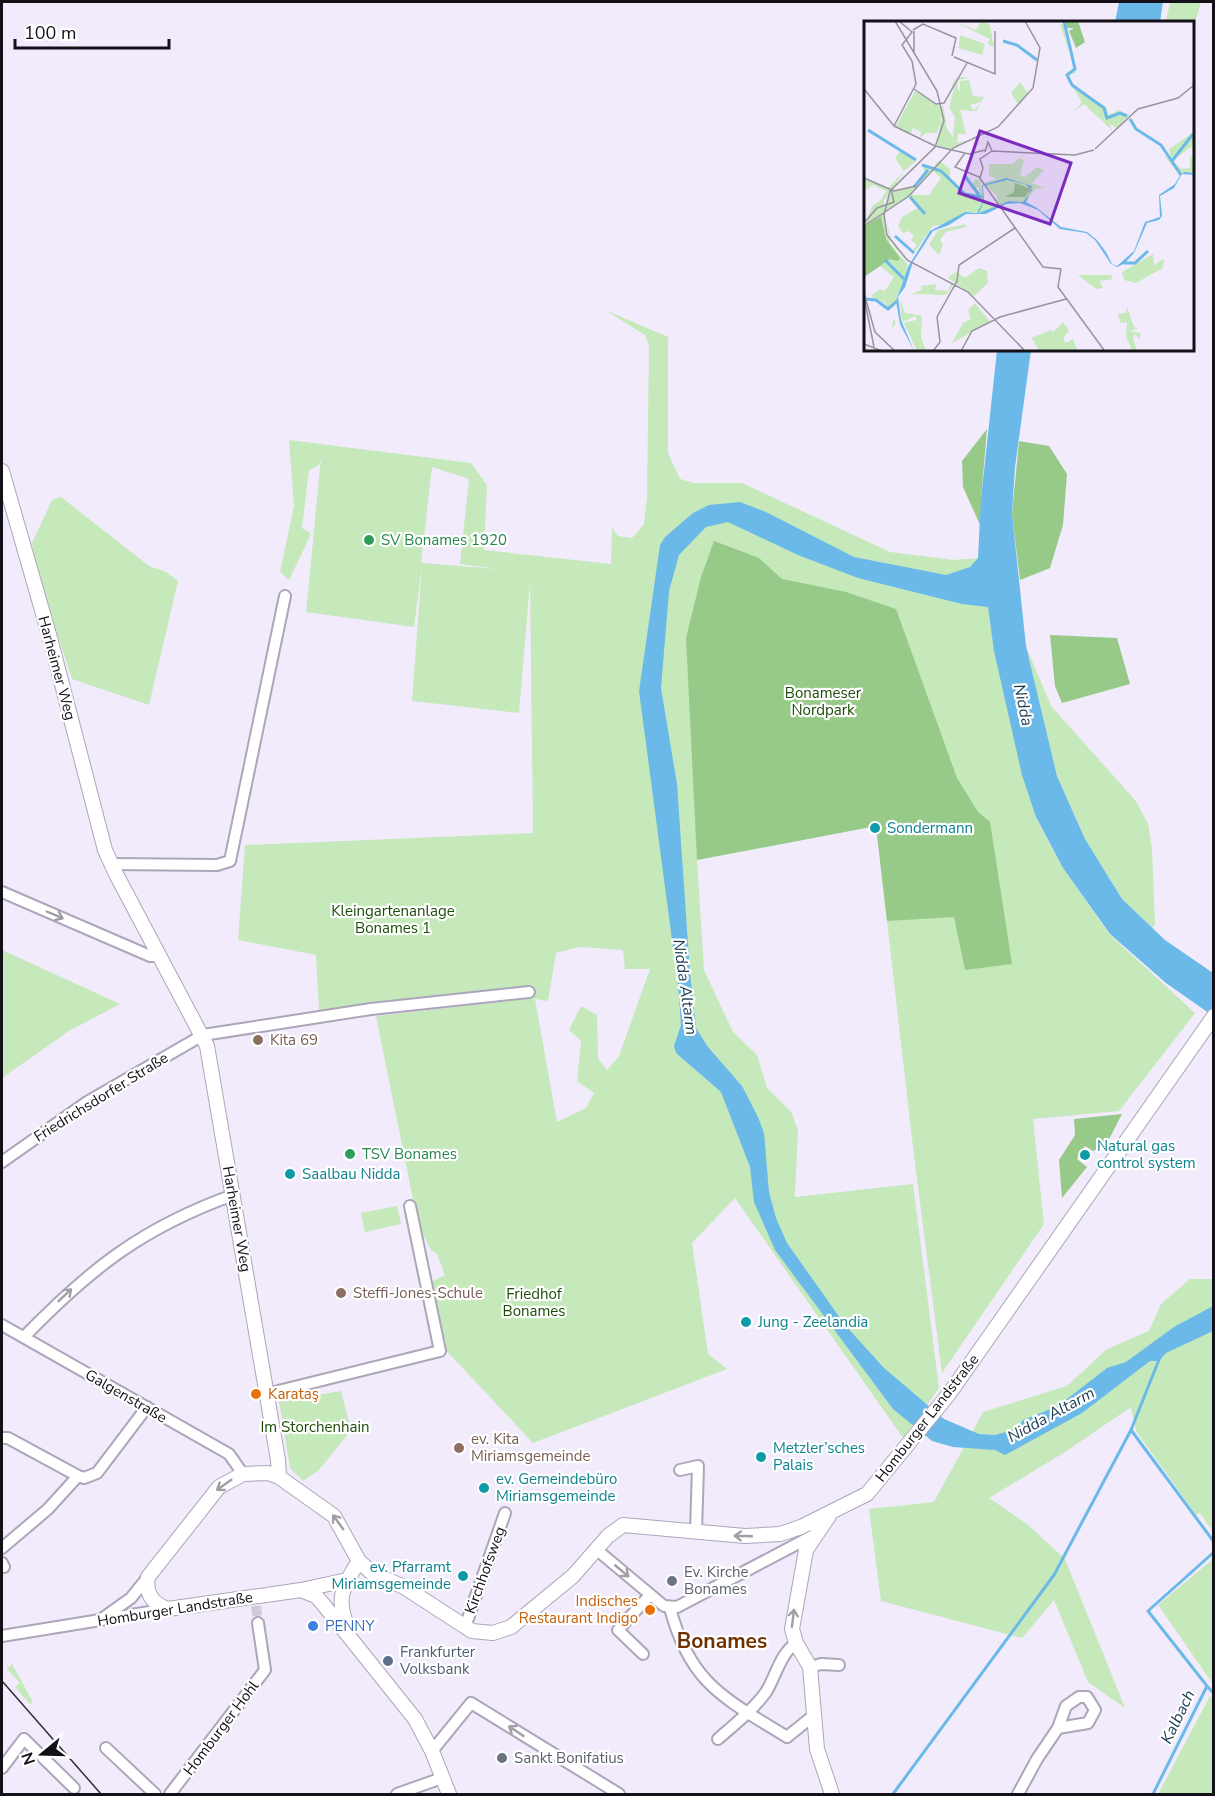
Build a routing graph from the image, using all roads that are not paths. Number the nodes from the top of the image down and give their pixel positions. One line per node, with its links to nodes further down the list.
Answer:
1 (2, 471): 3 (street, Harheimer Weg)
2 (285, 596): 3 (street)
3 (111, 864): 5 (street, Harheimer Weg)
4 (2, 892): 5 (street, one-way to 5)
5 (159, 956): 8 (street, Harheimer Weg)
6 (529, 992): 8 (street)
7 (1214, 1016): 22 (street, Homburger Landstraße)
8 (203, 1035): 9 (street, Friedrichsdorfer Straße); 10 (street, Harheimer Weg)
9 (2, 1162)
10 (233, 1195): 13 (street, one-way to 10); 14 (street, Harheimer Weg)
11 (410, 1206): 14 (street)
12 (2, 1324): 13 (street, Galgenstraße)
13 (24, 1337): 15 (street, Galgenstraße)
14 (266, 1394): 20 (street, Harheimer Weg)
15 (147, 1407): 18 (street, Galgenstraße); 19 (street)
16 (2, 1438): 19 (street)
17 (680, 1470): 24 (street)
18 (243, 1474): 20 (street); 31 (street, one-way to 31)
19 (78, 1476): 28 (street)
20 (279, 1477): 30 (street, one-way to 20)
21 (505, 1513): 39 (street, Kirchhofsweg)
22 (831, 1513): 23 (street); 26 (street, Homburger Landstraße)
23 (801, 1527): 25 (street); 26 (street)
24 (696, 1532): 25 (street, one-way to 24); 29 (street)
25 (787, 1532): 27 (street)
26 (814, 1535): 27 (street, Homburger Landstraße); 42 (street, one-way to 26)
27 (792, 1547): 35 (street, Homburger Landstraße)
28 (2, 1548)
29 (597, 1550): 34 (street, one-way to 34); 39 (street)
30 (359, 1562): 32 (street); 39 (street)
31 (148, 1577): 36 (street); 37 (street)
32 (347, 1580): 33 (street, Homburger Landstraße); 41 (street)
33 (301, 1590): 36 (street, Homburger Landstraße); 41 (street)
34 (650, 1595): 35 (street); 43 (street)
35 (670, 1608): 46 (street)
36 (168, 1610): 37 (street, Homburger Landstraße)
37 (98, 1621): 40 (street, Homburger Landstraße)
38 (258, 1623): 56 (street, Homburger Hohl)
39 (465, 1627)
40 (2, 1636)
41 (352, 1637): 51 (street)
42 (796, 1643): 45 (street); 46 (street)
43 (643, 1654)
44 (839, 1665): 45 (street)
45 (810, 1667): 47 (street)
46 (748, 1713): 47 (street); 49 (street)
47 (813, 1716): 60 (street)
48 (1058, 1728): 61 (street)
49 (718, 1739)
50 (106, 1748): 55 (street)
51 (432, 1751): 53 (street); 59 (street, one-way to 51)
52 (2, 1768): 54 (street)
53 (442, 1778): 57 (street); 58 (street)
54 (74, 1788)
55 (155, 1794)
56 (170, 1794)
57 (397, 1794)
58 (449, 1794)
59 (619, 1794)
60 (832, 1794)
61 (1018, 1794)

